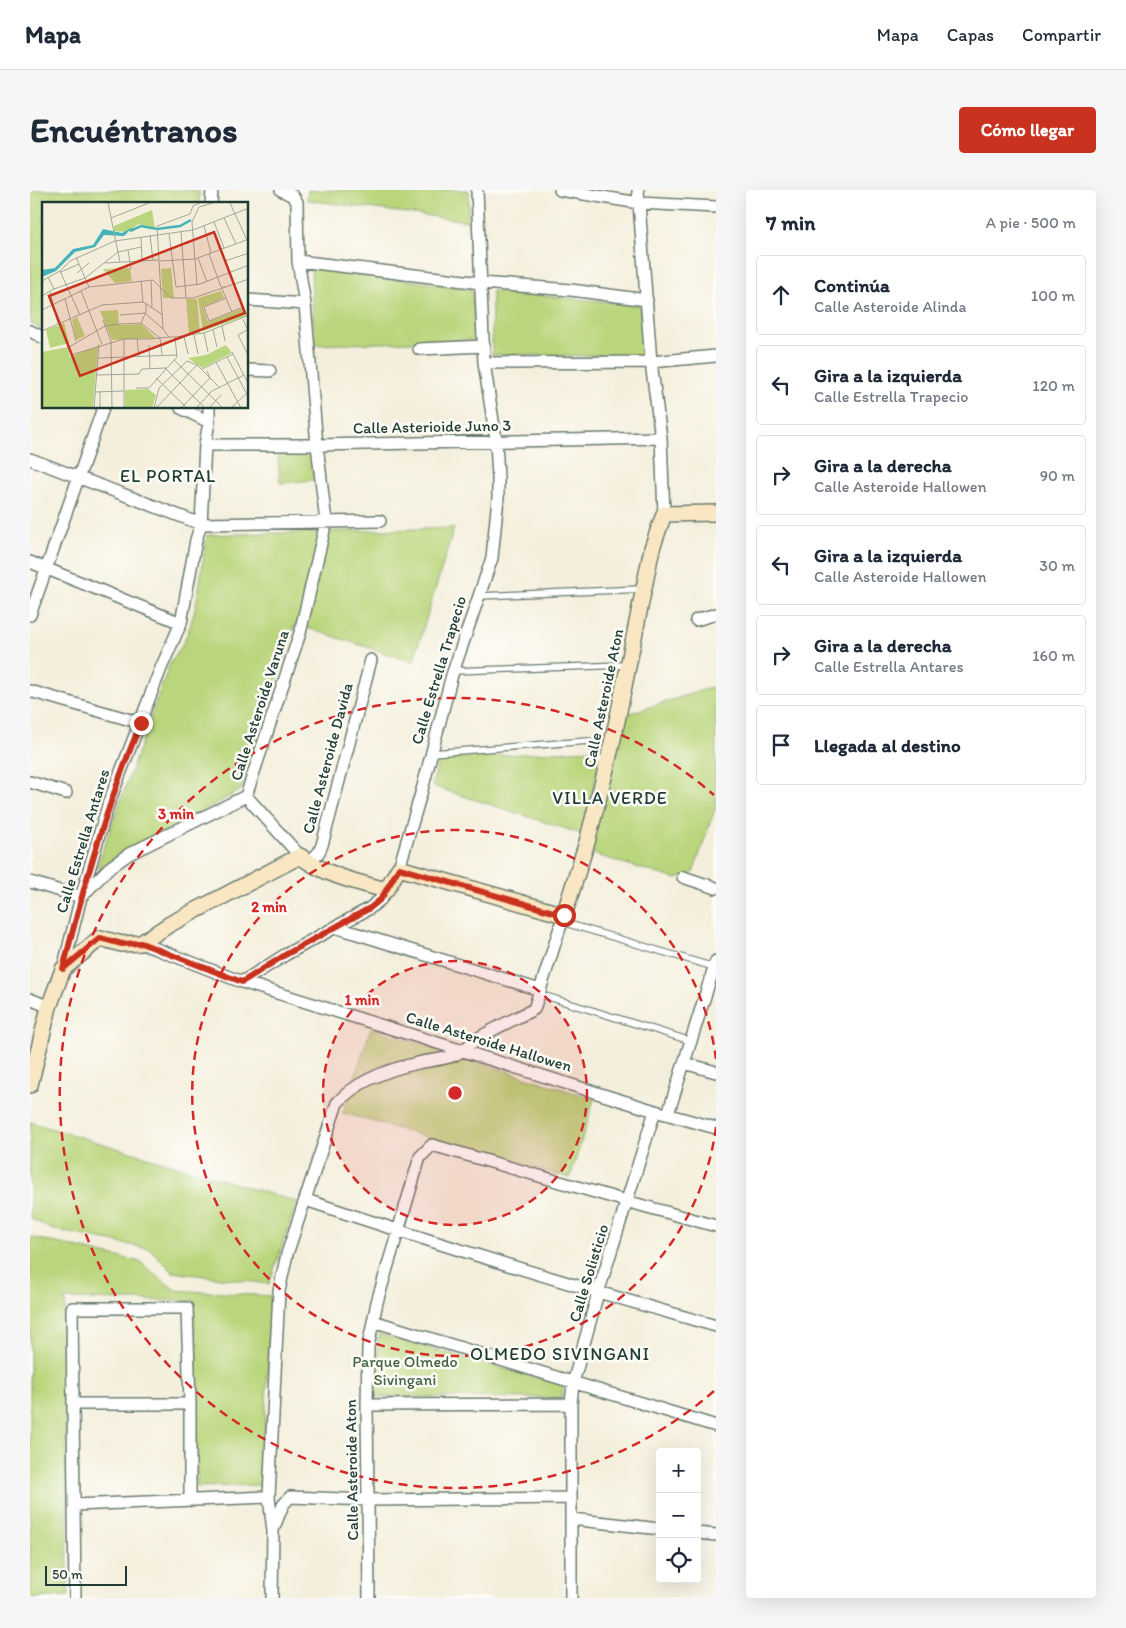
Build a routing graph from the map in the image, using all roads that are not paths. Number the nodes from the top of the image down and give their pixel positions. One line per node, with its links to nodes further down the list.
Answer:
1 (281, 190): 7 (street, Calle Asteroide Varuna)
2 (477, 190): 8 (street, Calle Estrella Trapecio)
3 (560, 190): 5 (street)
4 (638, 190): 5 (street)
5 (639, 203): 6 (street); 10 (street)
6 (716, 207)
7 (298, 260): 8 (street); 11 (street, Calle Asteroide Varuna)
8 (481, 283): 10 (street); 14 (street, Calle Estrella Trapecio)
9 (249, 300): 11 (street)
10 (647, 300): 17 (street)
11 (305, 304): 28 (street, Calle Asteroide Varuna)
12 (30, 332): 13 (street)
13 (42, 337)
14 (484, 346): 15 (street); 18 (street, Calle Estrella Trapecio)
15 (419, 349)
16 (716, 356): 17 (street)
17 (651, 362): 18 (street); 25 (street)
18 (484, 363): 26 (street, Calle Estrella Trapecio)
19 (249, 370): 20 (street)
20 (270, 371)
21 (102, 409): 30 (street)
22 (183, 409): 24 (street)
23 (209, 409): 24 (street, Calle Estrella Antares)
24 (210, 422): 27 (street, Calle Estrella Antares)
25 (661, 438): 26 (street, Calle Asterioide Juno 3); 32 (street)
26 (496, 440): 28 (street, Calle Asterioide Juno 3); 39 (street, Calle Estrella Trapecio)
27 (205, 445): 28 (street, Calle Asterioide Juno 3); 35 (street, Calle Estrella Antares)
28 (317, 445): 33 (street, Calle Asteroide Varuna)
29 (30, 459): 30 (street)
30 (78, 478): 35 (street); 37 (street)
31 (716, 513): 32 (street)
32 (664, 514): 38 (street, Calle Asteroide Aton)
33 (326, 522): 34 (street); 35 (street); 53 (street, Calle Asteroide Varuna)
34 (380, 522)
35 (201, 524): 43 (street, Calle Estrella Antares)
36 (30, 562): 37 (street)
37 (46, 568): 41 (street); 43 (street)
38 (644, 589): 39 (lane); 45 (street, Calle Asteroide Aton)
39 (479, 596): 46 (street, Calle Estrella Trapecio)
40 (716, 614): 42 (street)
41 (30, 615)
42 (696, 620)
43 (181, 623): 48 (street, Calle Estrella Antares)
44 (371, 660): 54 (street, Calle Asteroide Davida)
45 (629, 665): 46 (lane); 50 (street, Calle Asteroide Aton)
46 (454, 672): 49 (street, Calle Estrella Trapecio)
47 (30, 691): 48 (street)
48 (141, 723): 60 (street, Calle Estrella Antares)
49 (432, 753): 50 (lane); 55 (street, Calle Estrella Trapecio)
50 (606, 770): 61 (street, Calle Asteroide Aton)
51 (30, 782): 52 (street)
52 (66, 793)
53 (246, 796): 54 (street); 60 (street, Calle Asteroide Varuna)
54 (305, 859): 59 (street); 63 (street, Calle Asteroide Davida)
55 (399, 868): 59 (street, Calle Estrella Trapecio); 61 (street)
56 (683, 877): 58 (street)
57 (30, 882): 60 (street)
58 (716, 888)
59 (386, 890): 62 (street, Calle Estrella Trapecio)
60 (81, 897): 65 (street, Calle Estrella Antares)
61 (563, 919): 64 (lane); 68 (street, Calle Asteroide Aton)
62 (335, 927): 66 (street, Calle Estrella Trapecio); 68 (street)
63 (141, 943): 65 (street, Calle Asteroide Hallowen); 66 (street, Calle Asteroide Hallowen)
64 (715, 964): 67 (street)
65 (63, 969): 70 (street, Calle Estrella Antares)
66 (242, 982): 72 (street, Calle Asteroide Hallowen)
67 (712, 986): 71 (street)
68 (540, 992): 71 (lane); 72 (street, Calle Asteroide Aton)
69 (30, 1000): 70 (street)
70 (49, 1006): 75 (street, Calle Estrella Antares)
71 (691, 1041): 73 (street)
72 (461, 1051): 76 (street, Calle Asteroide Hallowen); 79 (street, Calle Asteroide Aton)
73 (684, 1063): 74 (street); 77 (street)
74 (716, 1072)
75 (30, 1083)
76 (655, 1111): 77 (street, Calle Asteroide Hallowen); 80 (street, Calle Solisticio)
77 (668, 1114): 78 (street, Calle Asteroide Hallowen)
78 (716, 1128)
79 (306, 1200): 82 (street); 92 (street, Calle Asteroide Aton)
80 (626, 1202): 81 (street); 82 (street, Calle Asteroide Aton); 83 (street, Calle Solisticio)
81 (716, 1226)
82 (398, 1232): 83 (street); 84 (street, Calle Asteroide Aton)
83 (598, 1293): 85 (street); 86 (street, Calle Solisticio)
84 (372, 1321): 86 (street); 90 (street, Calle Asteroide Aton)
85 (716, 1326)
86 (573, 1383): 89 (street, Calle Solisticio); 91 (street)
87 (73, 1404): 88 (street); 88 (street); 96 (street)
88 (190, 1404): 94 (street)
89 (571, 1404): 90 (street); 93 (street, Calle Solisticio)
90 (367, 1405): 95 (street, Calle Asteroide Aton)
91 (716, 1426)
92 (269, 1497): 94 (street); 99 (street, Calle Asteroide Aton)
93 (571, 1498): 95 (street); 97 (street, Calle Solisticio)
94 (190, 1500): 96 (street)
95 (369, 1500): 99 (street); 104 (street, Calle Asteroide Aton)
96 (74, 1505): 102 (street)
97 (571, 1519): 98 (street); 105 (street, Calle Solisticio)
98 (656, 1529)
99 (273, 1532): 103 (street)
100 (701, 1533): 101 (street)
101 (716, 1535)
102 (76, 1598)
103 (272, 1598)
104 (369, 1598)
105 (571, 1598)

